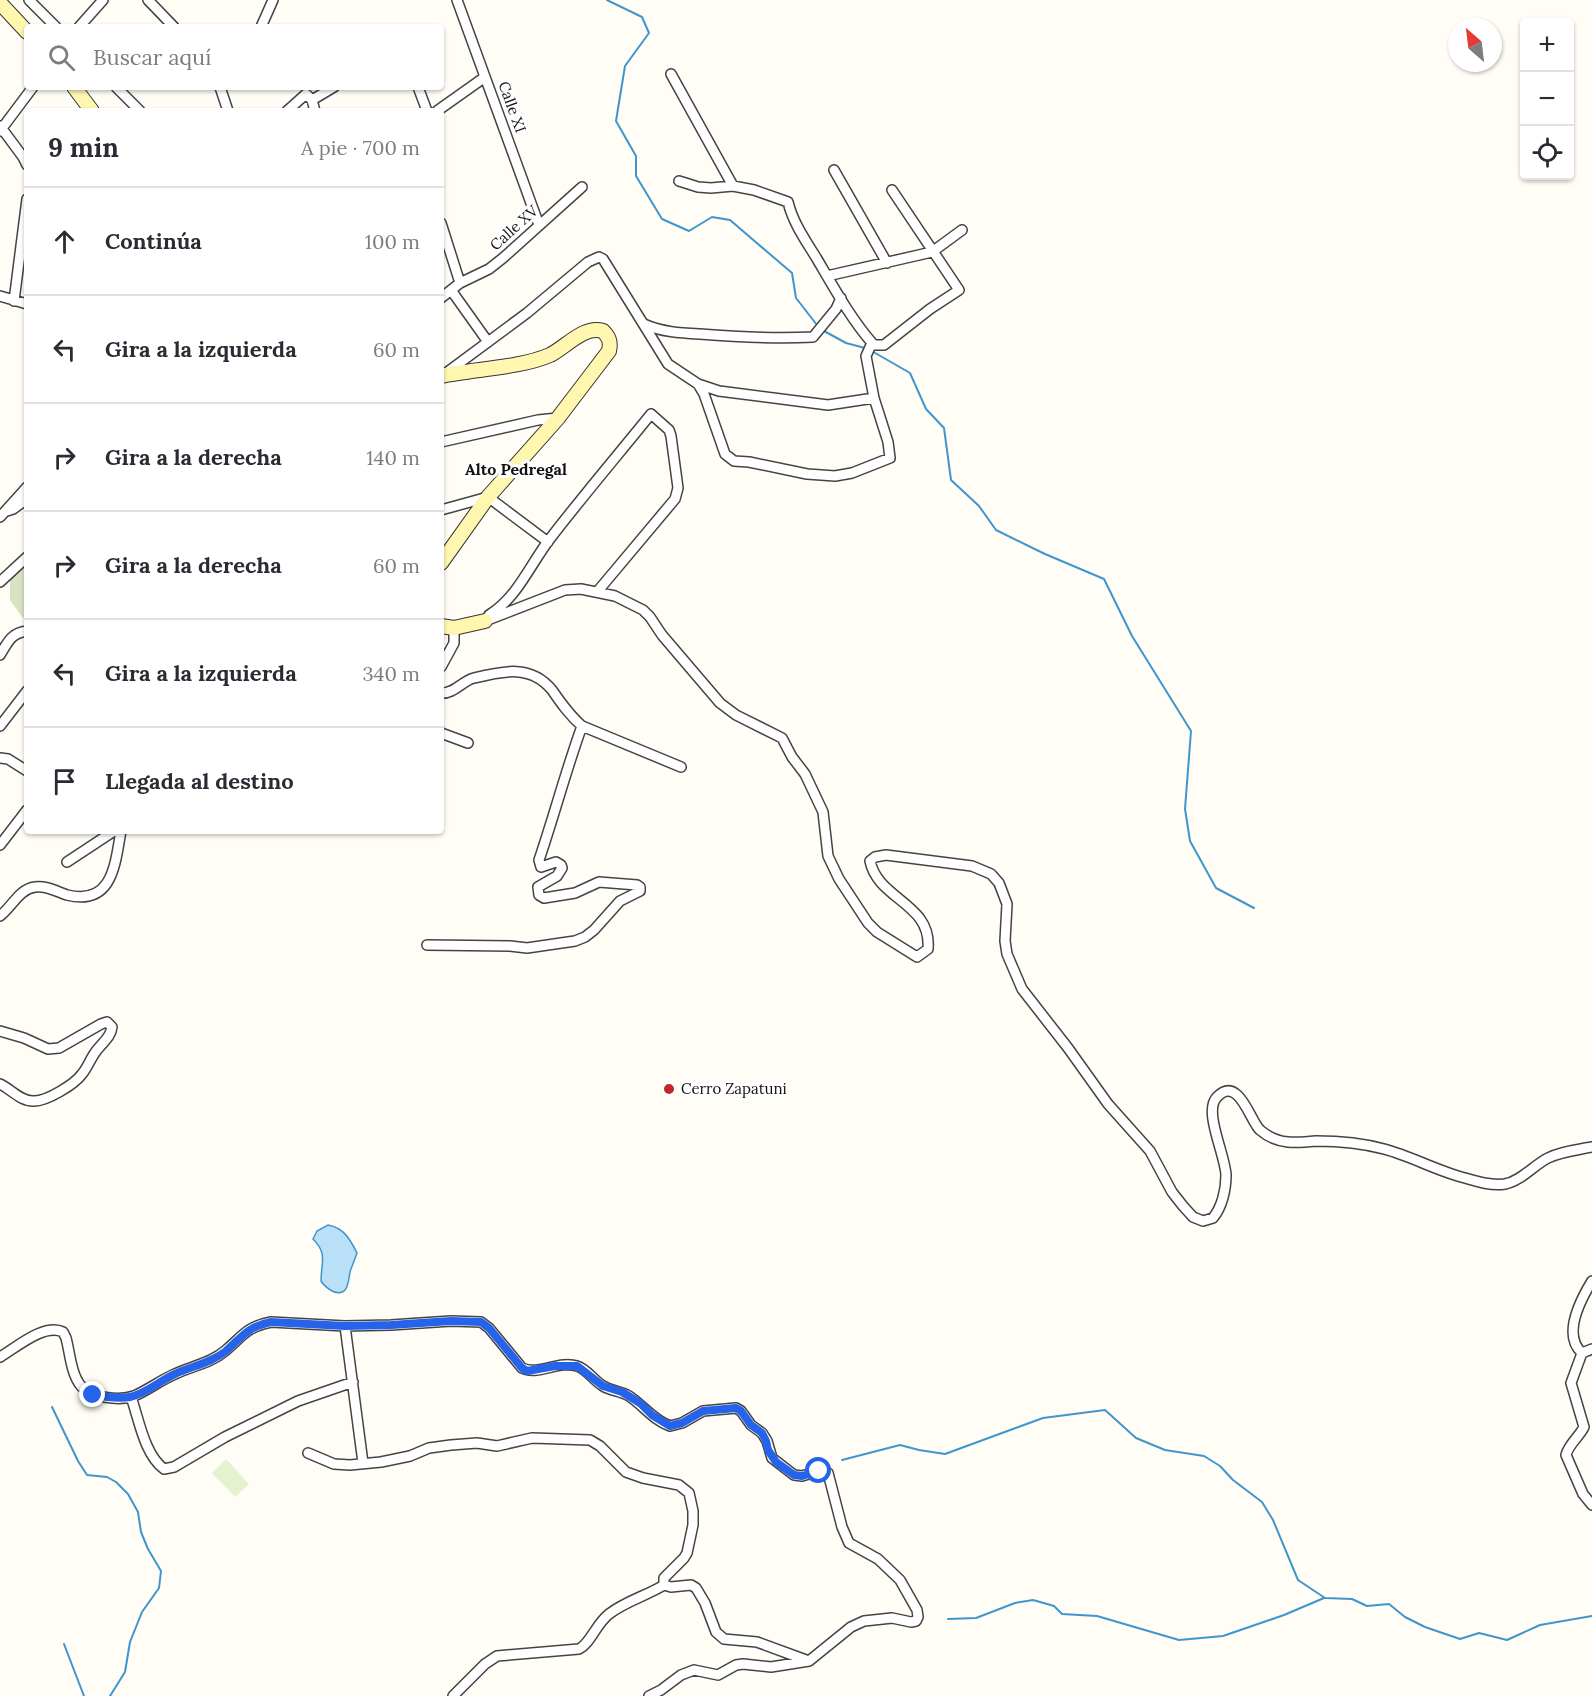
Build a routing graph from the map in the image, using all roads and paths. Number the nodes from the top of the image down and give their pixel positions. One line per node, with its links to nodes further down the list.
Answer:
1 (29, 0): 7 (street)
2 (103, 0): 8 (street)
3 (148, 0): 9 (street)
4 (273, 0): 10 (street)
5 (457, 0): 13 (street, Calle XI)
6 (0, 3): 11 (street)
7 (53, 24)
8 (82, 24)
9 (171, 24)
10 (262, 24)
11 (24, 29)
12 (671, 74): 32 (street)
13 (485, 77): 27 (street); 36 (street, Calle XI)
14 (31, 90): 28 (street)
15 (76, 90): 21 (street)
16 (119, 90): 22 (street)
17 (221, 90): 23 (street)
18 (326, 90): 20 (street)
19 (419, 90): 26 (street)
20 (309, 97): 24 (street); 25 (street)
21 (90, 108)
22 (137, 108)
23 (227, 108)
24 (292, 108)
25 (314, 108)
26 (426, 108)
27 (441, 108)
28 (1, 128): 29 (street)
29 (24, 161)
30 (834, 170): 40 (street)
31 (679, 182): 32 (street)
32 (733, 186): 41 (street)
33 (582, 187): 36 (street, Calle XV)
34 (892, 190): 39 (street)
35 (24, 223): 47 (street)
36 (539, 225): 42 (street, Calle XV)
37 (962, 230): 39 (street)
38 (444, 232): 42 (street)
39 (932, 252): 40 (street); 51 (street)
40 (886, 263): 41 (street)
41 (827, 276): 46 (street)
42 (460, 283): 43 (street, Calle XV)
43 (451, 290): 45 (street); 50 (street)
44 (0, 296): 47 (street)
45 (444, 296)
46 (841, 297): 49 (street); 51 (street)
47 (14, 301): 48 (street)
48 (24, 303)
49 (645, 324): 50 (street); 54 (street)
50 (488, 342): 52 (street)
51 (872, 345): 55 (street)
52 (444, 375)
53 (444, 376): 56 (street)
54 (698, 384): 55 (street); 55 (street)
55 (874, 398)
56 (558, 418): 57 (street); 59 (street)
57 (444, 441)
58 (24, 490): 62 (street)
59 (488, 497): 61 (street); 63 (street); 64 (street)
60 (24, 501): 62 (street)
61 (444, 509)
62 (3, 514)
63 (548, 542): 67 (street); 68 (street)
64 (444, 559)
65 (24, 560): 66 (street)
66 (0, 582)
67 (597, 592): 68 (street); 91 (street)
68 (481, 622): 69 (street)
69 (448, 627): 72 (street)
70 (24, 631): 71 (street)
71 (0, 655)
72 (444, 660)
73 (444, 693): 76 (street)
74 (24, 695): 75 (street)
75 (0, 726)
76 (582, 726): 80 (street); 88 (street)
77 (444, 734): 78 (street)
78 (468, 743)
79 (0, 758): 81 (street)
80 (681, 766)
81 (24, 769)
82 (24, 814): 85 (street)
83 (110, 834): 86 (street)
84 (120, 834): 87 (street)
85 (0, 845)
86 (68, 862)
87 (0, 916)
88 (427, 945)
89 (0, 1031): 90 (street)
90 (0, 1084)
91 (1592, 1147)
92 (1592, 1281): 95 (street)
93 (345, 1326): 97 (street); 98 (street); 103 (street)
94 (1592, 1349): 95 (street)
95 (1582, 1353): 101 (street)
96 (0, 1357): 98 (street)
97 (353, 1382): 98 (street); 100 (street)
98 (131, 1397)
99 (308, 1453): 100 (street)
100 (363, 1463): 102 (street)
101 (1592, 1505)
102 (664, 1585): 103 (street); 104 (street)
103 (809, 1661): 105 (street)
104 (453, 1696)
105 (649, 1696)

